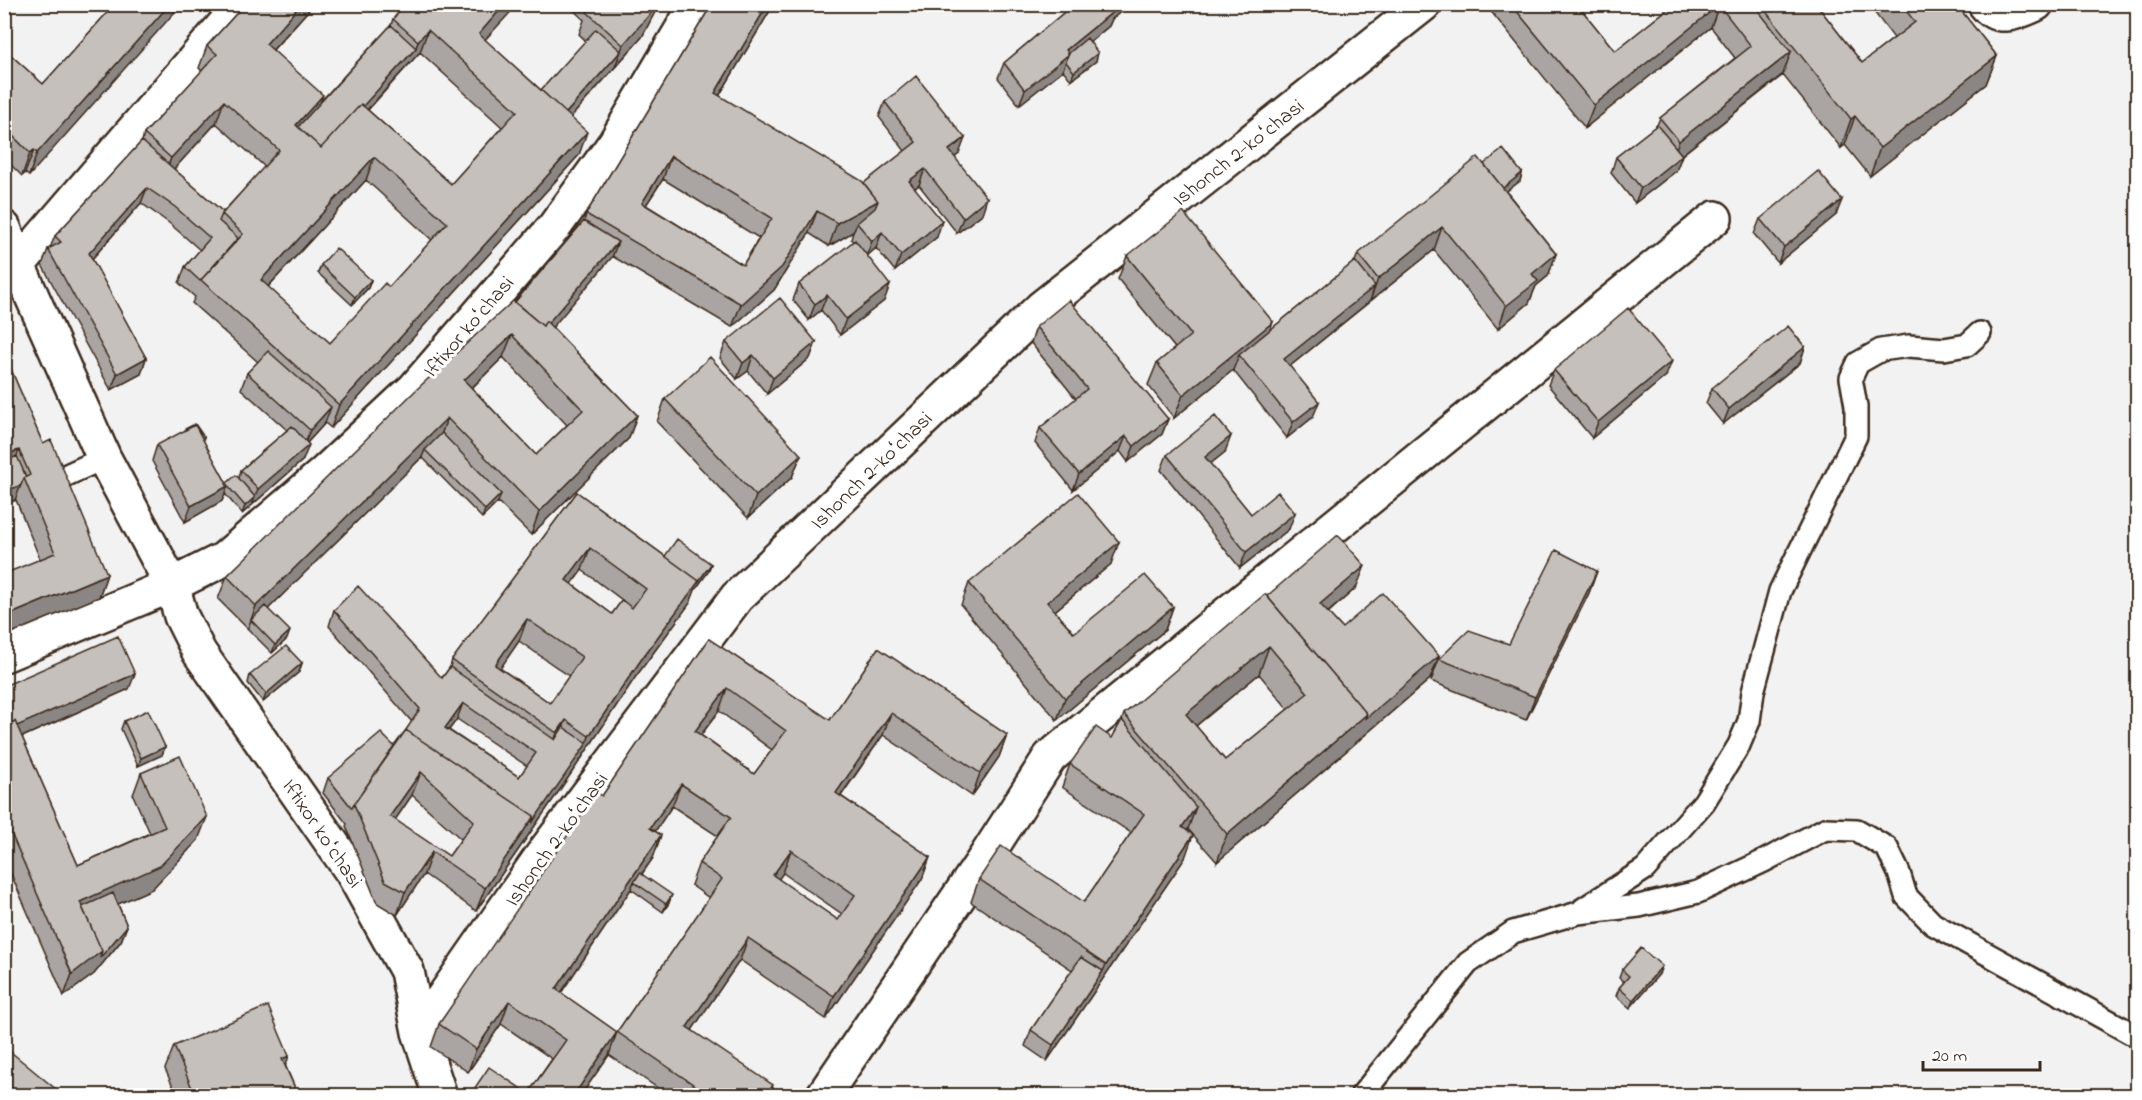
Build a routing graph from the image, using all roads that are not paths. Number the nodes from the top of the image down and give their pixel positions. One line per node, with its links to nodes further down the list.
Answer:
1 (242, 4): 8 (street)
2 (697, 4): 12 (street, Iftixor koʻchasi)
3 (1424, 4): 15 (street, Ishonch 2-koʻchasi)
4 (1985, 4): 5 (street)
5 (2036, 4)
6 (1715, 218): 18 (street)
7 (4, 228): 8 (street, Iftixor koʻchasi)
8 (11, 268): 10 (street, Iftixor koʻchasi)
9 (1980, 333): 14 (lane)
10 (104, 458): 11 (lane); 12 (street, Iftixor koʻchasi)
11 (58, 479)
12 (172, 585): 13 (street, Iftixor koʻchasi); 15 (street, Iftixor koʻchasi)
13 (4, 655)
14 (1578, 913): 16 (lane); 19 (lane)
15 (419, 1032): 17 (street, Iftixor koʻchasi)
16 (2138, 1037)
17 (440, 1095)
18 (823, 1095)
19 (1361, 1095)

